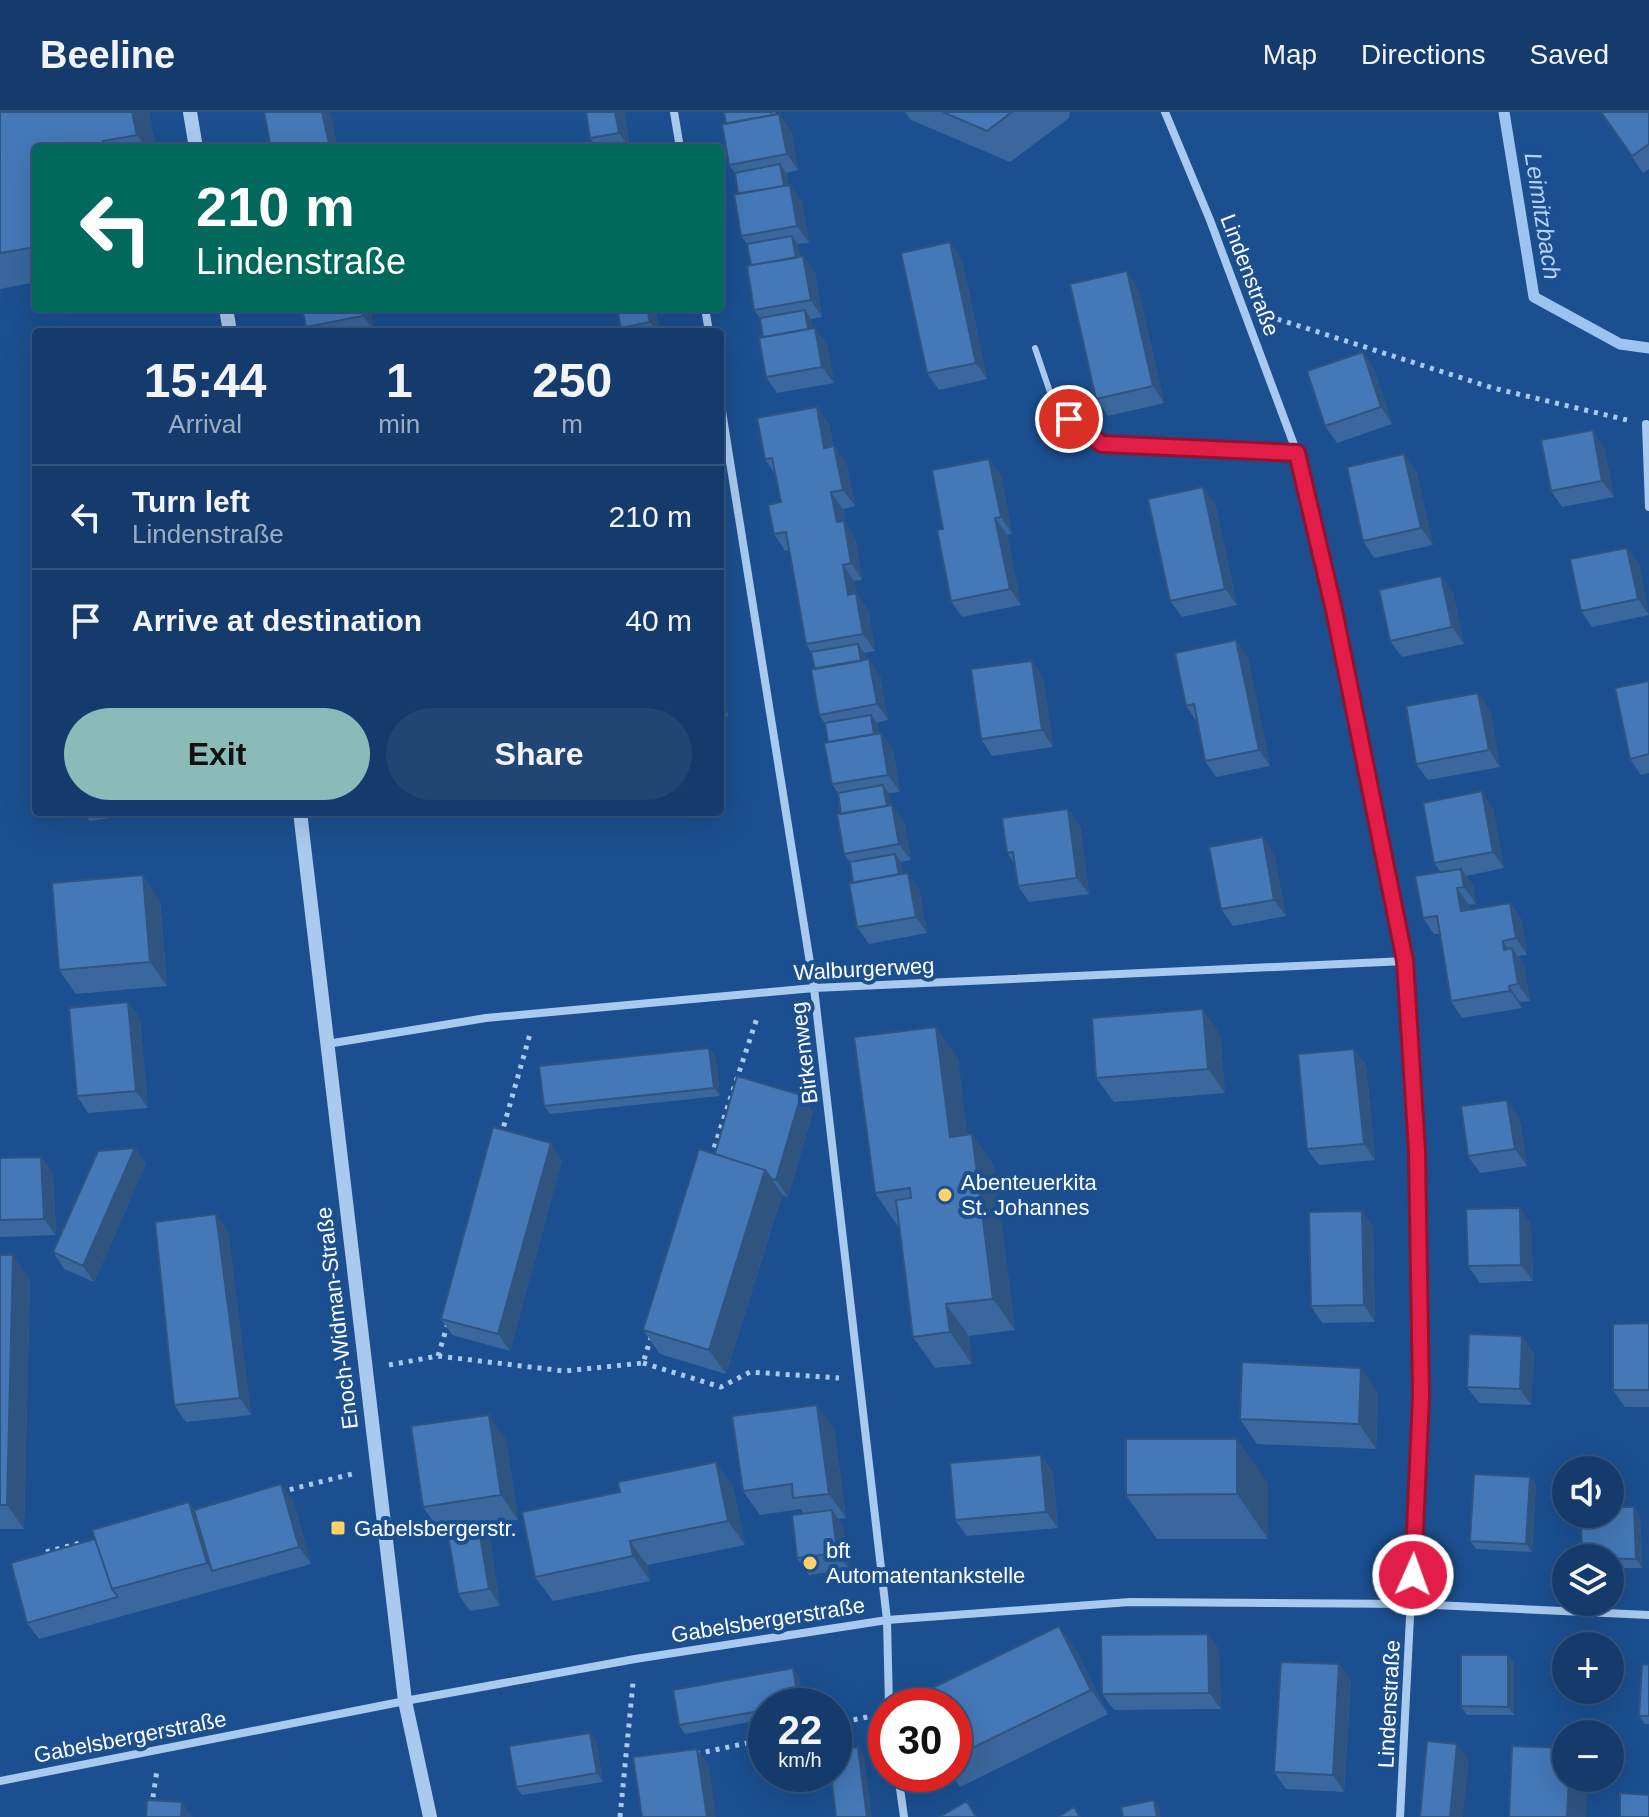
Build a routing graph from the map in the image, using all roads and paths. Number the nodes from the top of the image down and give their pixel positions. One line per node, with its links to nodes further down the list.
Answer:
1 (190, 112): 4 (street)
2 (674, 112): 5 (street)
3 (1165, 112): 6 (street, Lindenstraße)
4 (195, 144)
5 (679, 144)
6 (1245, 309): 9 (path); 10 (street, Lindenstraße)
7 (1035, 348): 10 (lane)
8 (724, 424): 14 (street, Birkenweg)
9 (1646, 424): 11 (street)
10 (1297, 453): 13 (street, Lindenstraße)
11 (1649, 507)
12 (300, 816): 17 (street, Enoch-Widman-Straße)
13 (1405, 961): 14 (street, Walburgerweg); 30 (street, Lindenstraße)
14 (814, 988): 15 (street, Walburgerweg); 25 (street, Birkenweg)
15 (765, 992): 16 (street, Walburgerweg); 19 (path)
16 (536, 1013): 17 (street, Walburgerweg); 18 (path)
17 (327, 1044): 24 (street, Enoch-Widman-Straße)
18 (498, 1147)
19 (706, 1170)
20 (451, 1311): 22 (path)
21 (653, 1333): 23 (path)
22 (438, 1356): 23 (path); 24 (path)
23 (643, 1363): 25 (path)
24 (365, 1370): 26 (street, Enoch-Widman-Straße)
25 (861, 1380): 32 (street, Birkenweg)
26 (376, 1468): 27 (path); 35 (street, Enoch-Widman-Straße)
27 (271, 1494)
28 (91, 1540): 29 (path)
29 (46, 1552)
30 (1412, 1604): 31 (street, Gabelsbergerstraße); 32 (street, Gabelsbergerstraße); 47 (street, Lindenstraße)
31 (1649, 1615)
32 (887, 1620): 33 (street, Gabelsbergerstraße); 34 (street, Birkenweg)
33 (635, 1659): 35 (street, Gabelsbergerstraße); 40 (path)
34 (889, 1688)
35 (405, 1701): 37 (street, Gabelsbergerstraße); 44 (street, Enoch-Widman-Straße)
36 (748, 1743): 38 (path)
37 (160, 1750): 41 (street, Gabelsbergerstraße); 43 (path)
38 (681, 1757)
39 (639, 1766): 40 (path)
40 (625, 1770): 45 (path)
41 (0, 1781)
42 (901, 1792): 46 (street)
43 (150, 1817)
44 (430, 1817)
45 (620, 1817)
46 (904, 1817)
47 (1400, 1817)

